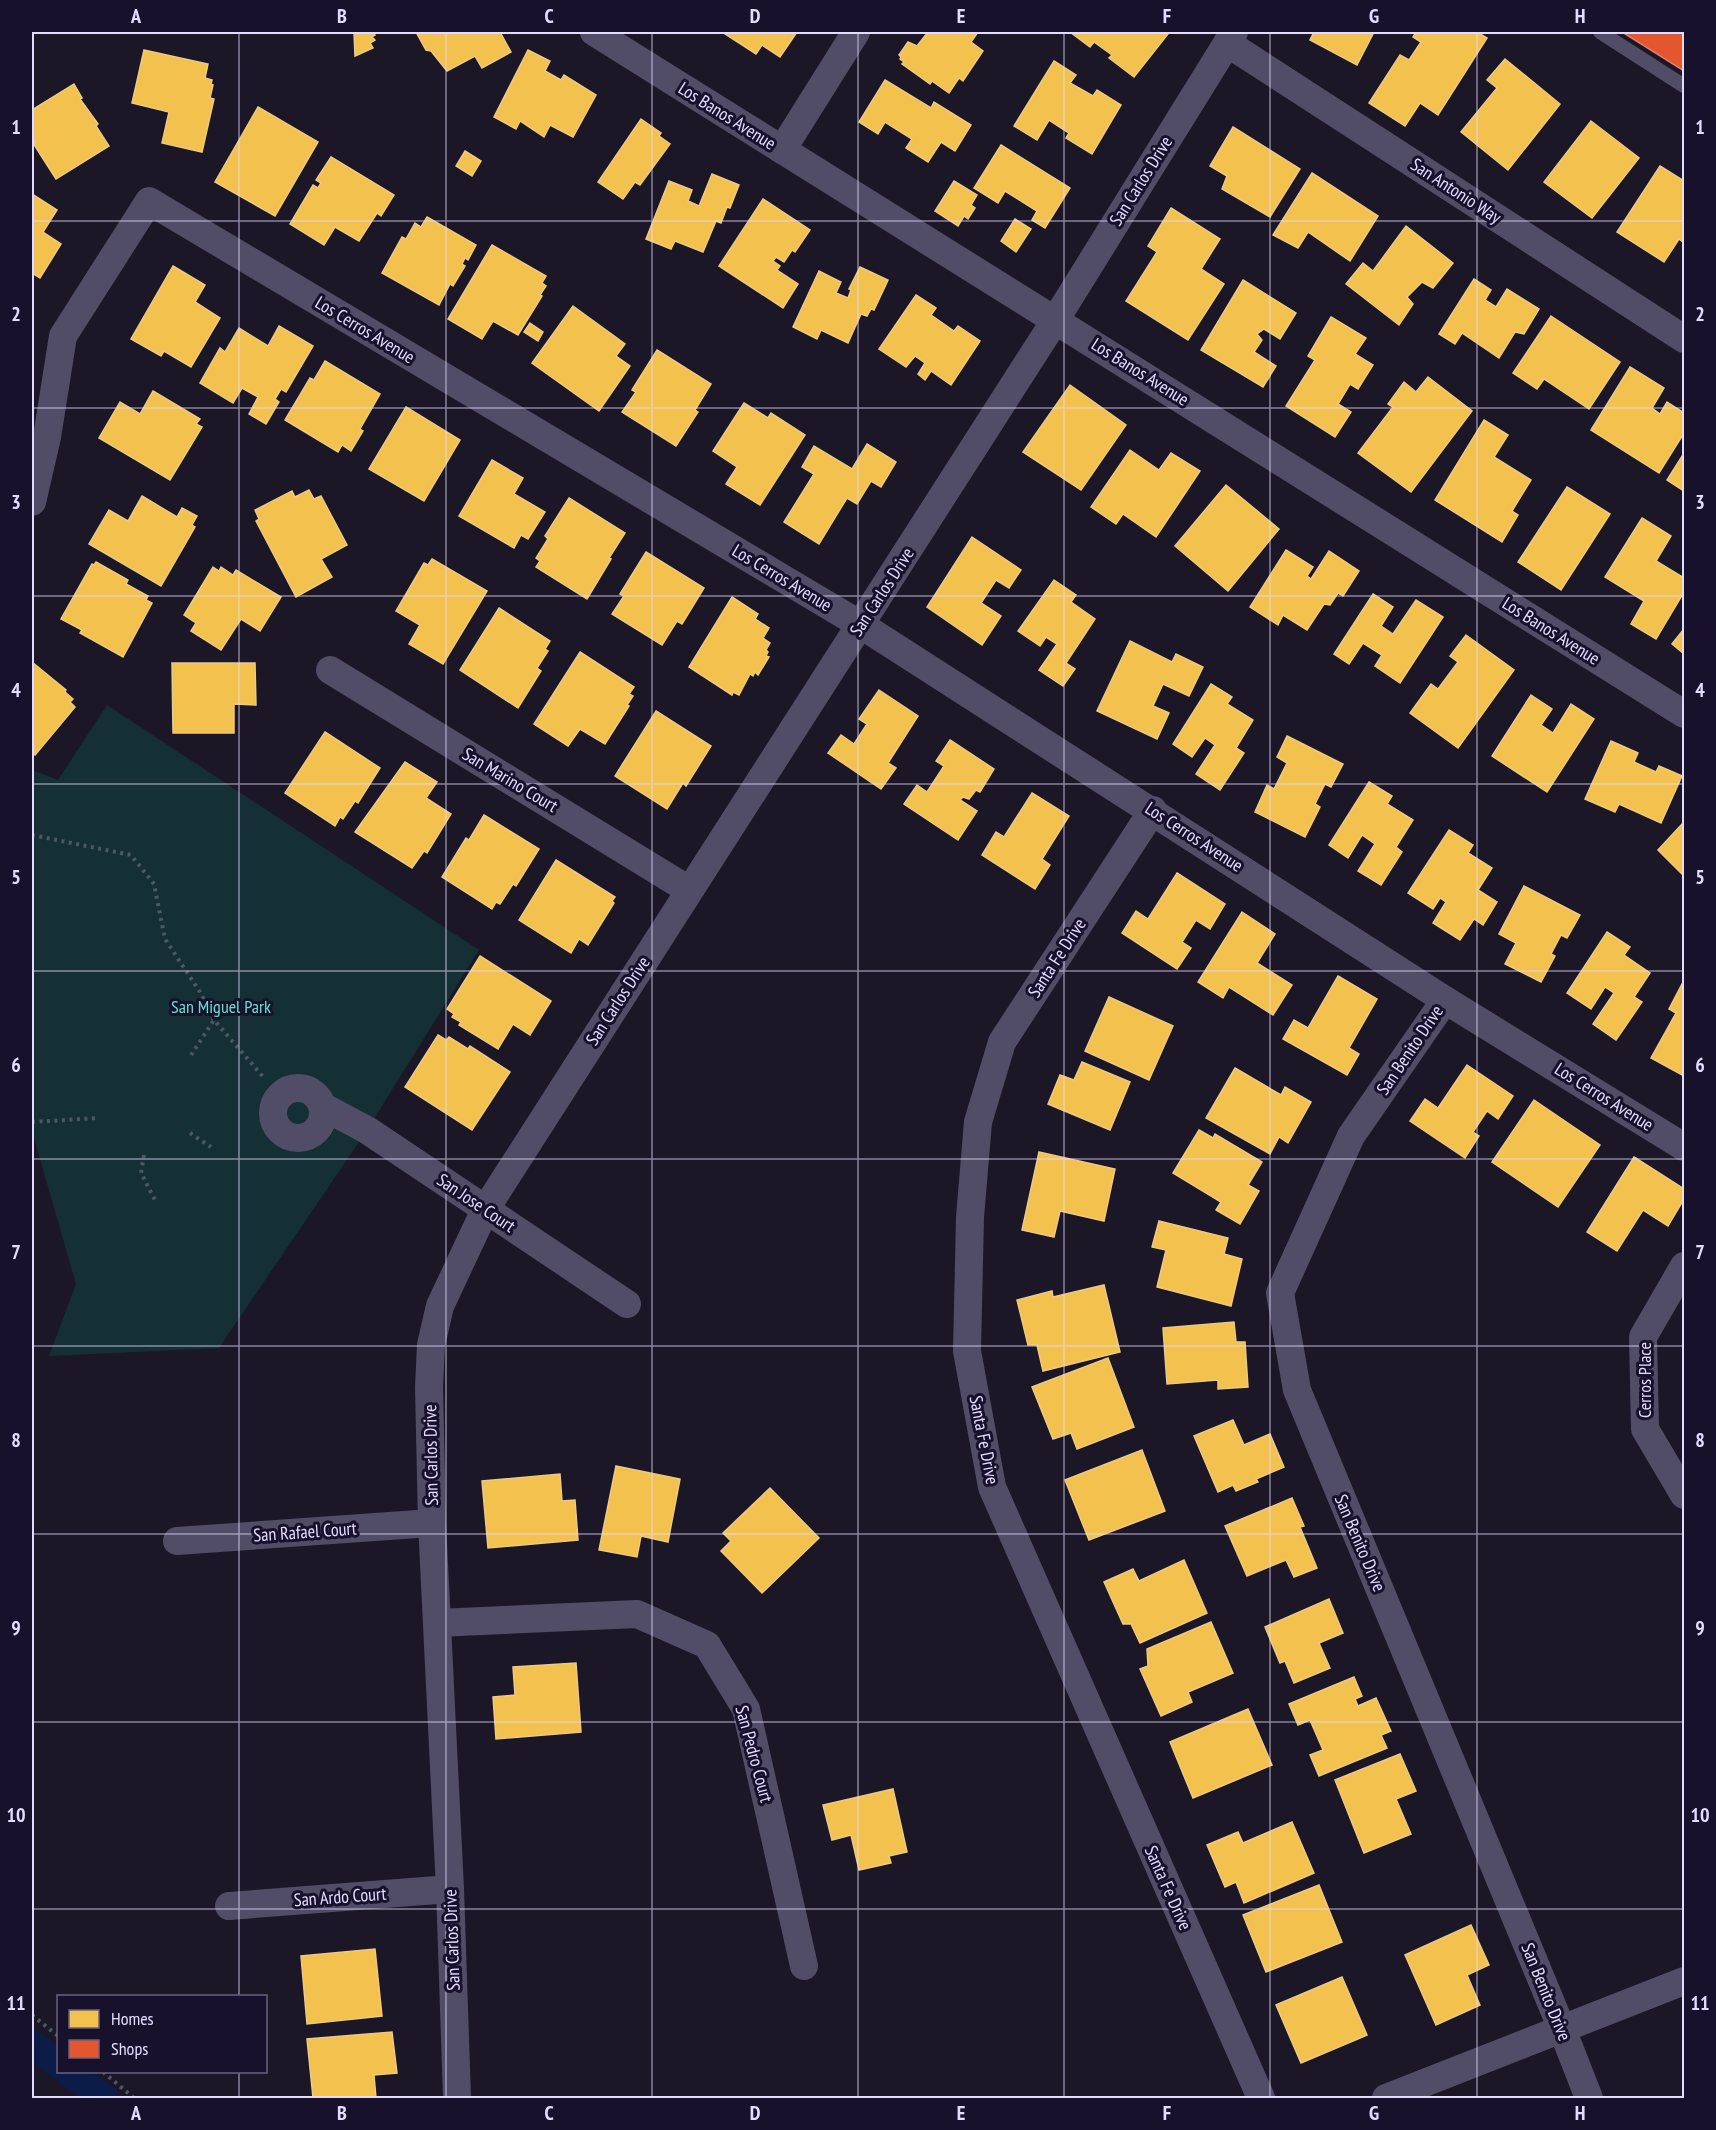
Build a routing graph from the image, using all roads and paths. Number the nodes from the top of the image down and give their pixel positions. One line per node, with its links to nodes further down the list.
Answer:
1 (594, 32): 6 (street, Los Banos Avenue)
2 (856, 32): 6 (street)
3 (1600, 32): 5 (lane)
4 (1230, 37): 7 (street, San Carlos Drive); 8 (street, San Antonio Way)
5 (1684, 86)
6 (782, 150): 7 (street, Los Banos Avenue)
7 (1056, 320): 10 (street, San Carlos Drive); 12 (street, Los Banos Avenue)
8 (1684, 339)
9 (32, 502): 10 (street, Los Cerros Avenue)
10 (861, 625): 13 (street, Los Cerros Avenue); 15 (street, San Carlos Drive)
11 (330, 670): 15 (street, San Marino Court)
12 (1684, 714)
13 (1153, 810): 16 (street, Los Cerros Avenue); 45 (street, Santa Fe Drive)
14 (32, 835): 17 (path)
15 (689, 890): 28 (street, San Carlos Drive)
16 (1445, 1000): 25 (street, Los Cerros Avenue); 40 (street, San Benito Drive)
17 (214, 1020): 18 (path); 19 (path)
18 (191, 1055)
19 (265, 1079)
20 (322, 1106): 28 (street, San Jose Court)
21 (98, 1118): 22 (path)
22 (32, 1122)
23 (190, 1133): 24 (path)
24 (211, 1147)
25 (1684, 1147)
26 (144, 1155): 27 (path)
27 (154, 1200)
28 (485, 1210): 30 (street, San Jose Court); 32 (street, San Carlos Drive)
29 (1684, 1266): 31 (street, Cerros Place)
30 (627, 1304)
31 (1684, 1495)
32 (432, 1523): 33 (street, San Rafael Court); 34 (street, San Carlos Drive)
33 (177, 1541)
34 (437, 1623): 35 (street, San Carlos Drive); 37 (street, San Pedro Court)
35 (450, 1889): 36 (street, San Ardo Court); 44 (street, San Carlos Drive)
36 (229, 1906)
37 (804, 1966)
38 (1684, 1981): 40 (street)
39 (32, 2016): 41 (path)
40 (1562, 2029): 46 (street); 47 (street, San Benito Drive)
41 (57, 2035)
42 (104, 2073): 43 (path)
43 (134, 2098)
44 (457, 2098)
45 (1261, 2098)
46 (1386, 2098)
47 (1589, 2098)

